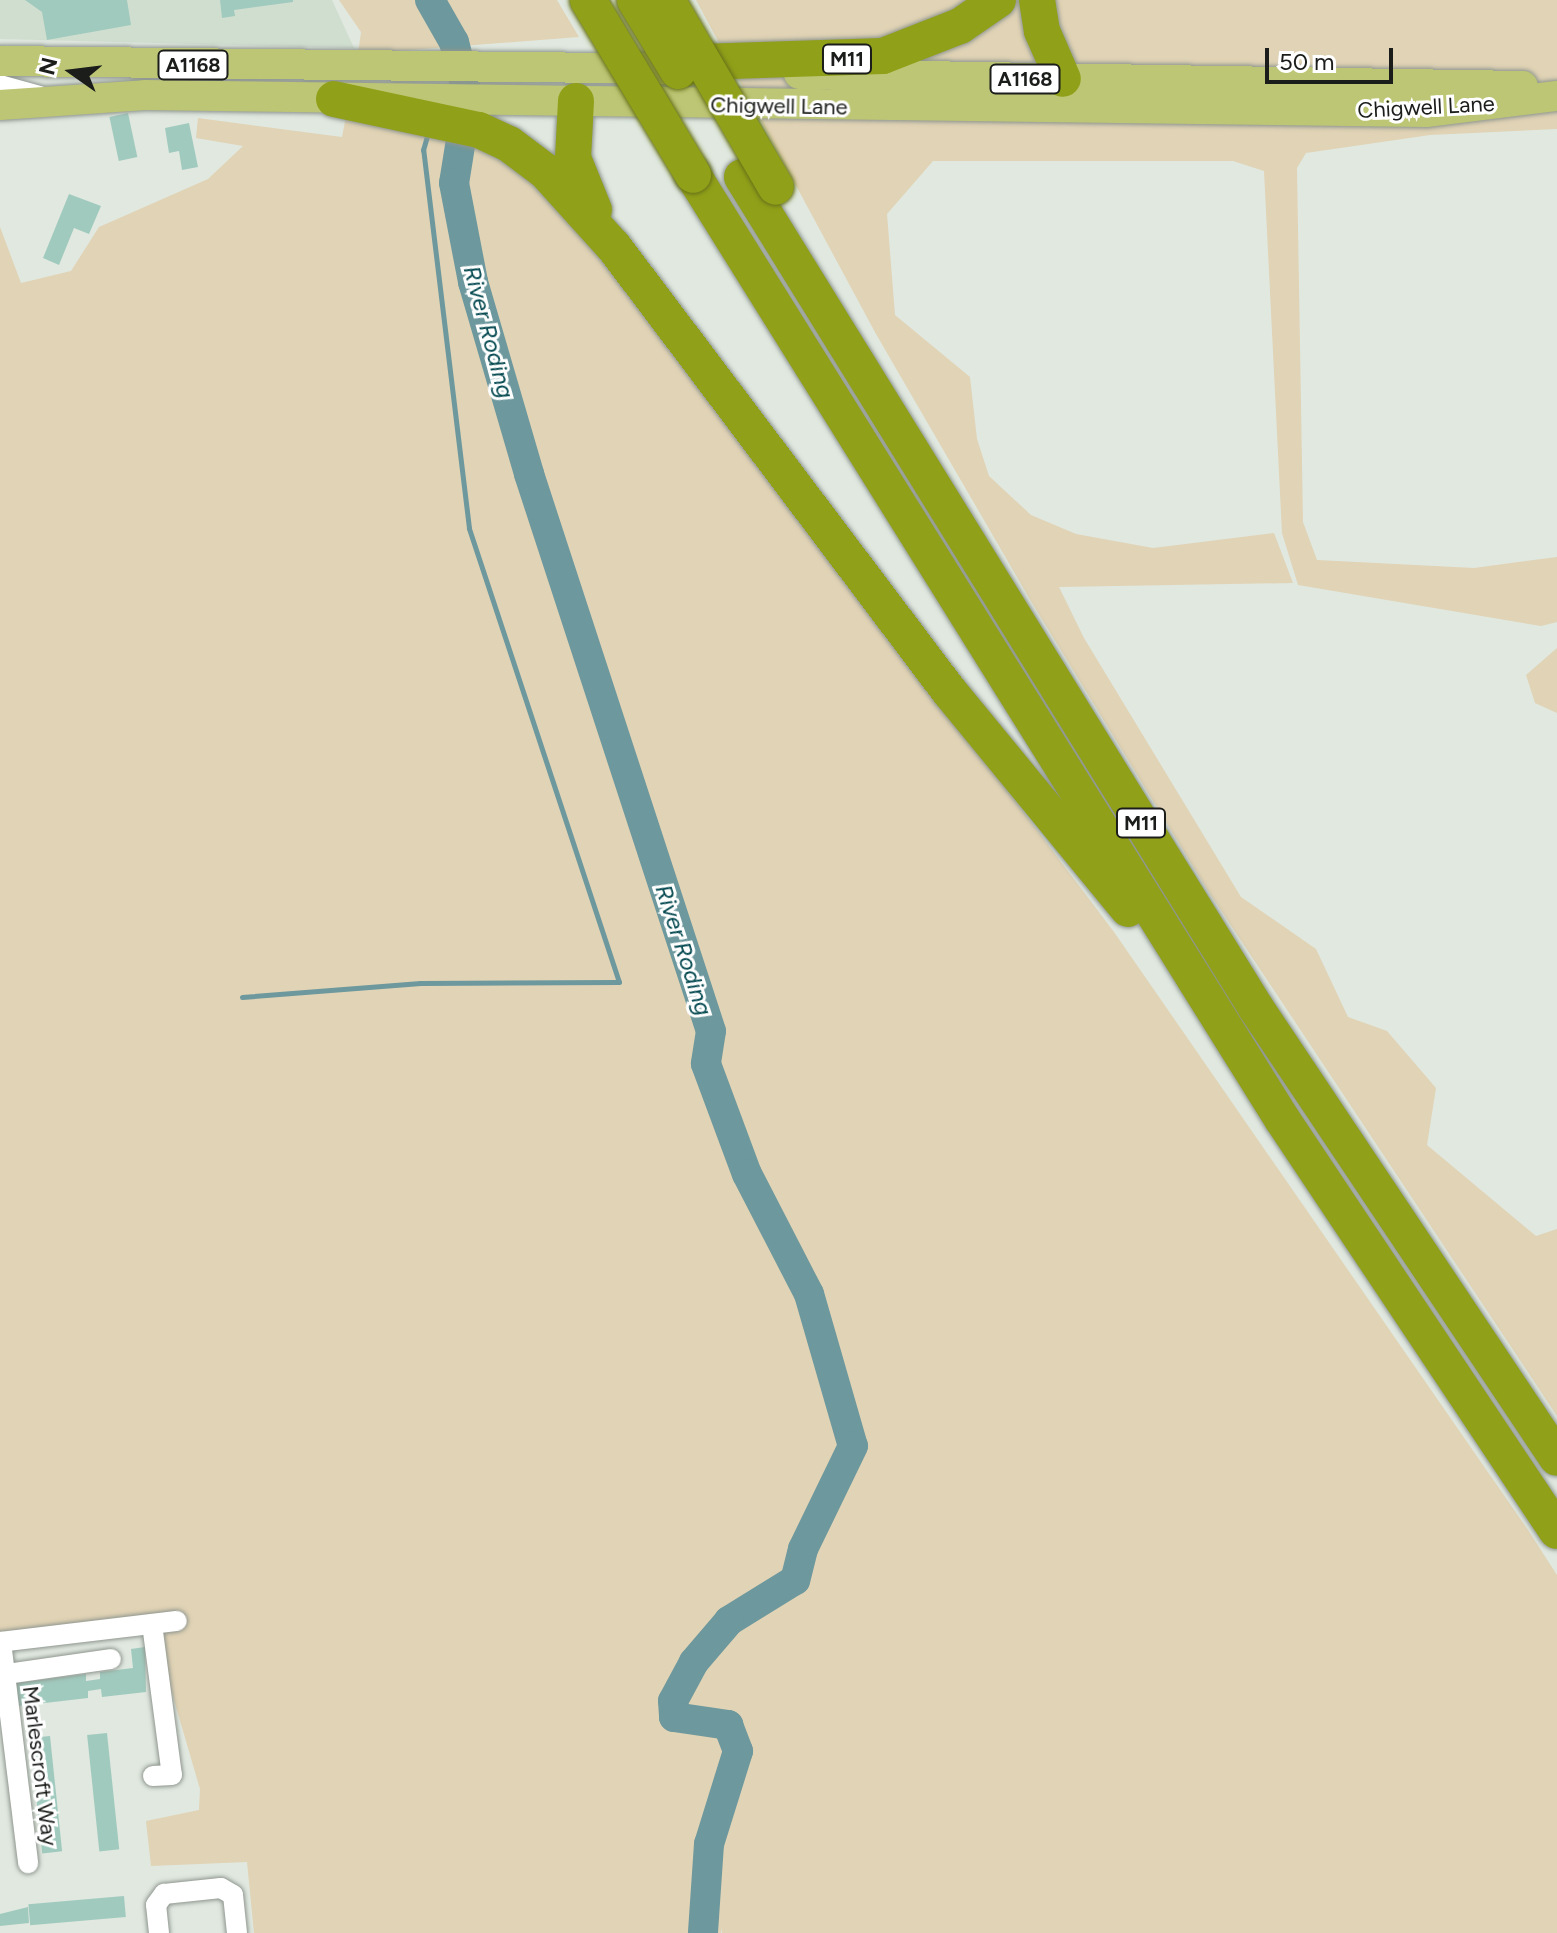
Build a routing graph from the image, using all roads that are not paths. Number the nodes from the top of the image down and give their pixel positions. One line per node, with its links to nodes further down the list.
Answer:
1 (588, 0): 21 (highway, M11, bridge)
2 (635, 0): 20 (highway, M11, bridge)
3 (667, 0): 20 (highway, M11, bridge)
4 (998, 0): 8 (highway, M11)
5 (1037, 0): 9 (highway)
6 (0, 61): 7 (main road, Chigwell Lane / A1168)
7 (594, 68): 8 (main road, Chigwell Lane / A1168); 15 (main road)
8 (684, 69): 9 (main road, Chigwell Lane / A1168)
9 (1063, 79): 11 (main road, Chigwell Lane / A1168); 17 (main road)
10 (0, 85): 13 (street)
11 (1557, 88)
12 (1557, 96): 17 (main road, Chigwell Lane / A1168)
13 (52, 99): 14 (main road, A1168); 16 (main road, A1168)
14 (334, 99): 18 (highway, M11)
15 (576, 101): 17 (main road, Chigwell Lane / A1168); 18 (main road, Chigwell Lane / A1168); 19 (highway, M11)
16 (0, 105)
17 (1086, 108)
18 (484, 116): 19 (highway, M11)
19 (614, 247): 21 (highway, M11)
20 (900, 435): 22 (highway, M11)
21 (1221, 1021): 23 (highway, M11)
22 (1557, 1458)
23 (1557, 1531)
24 (177, 1621): 25 (street, Marlescroft Way)
25 (152, 1624): 26 (street, Marlescroft Way); 29 (street)
26 (0, 1642): 28 (street, Marlescroft Way)
27 (111, 1659): 28 (street, Marlescroft Way)
28 (2, 1675): 30 (street, Marlescroft Way)
29 (170, 1775)
30 (28, 1863)
31 (159, 1933): 32 (street)
32 (237, 1933)

